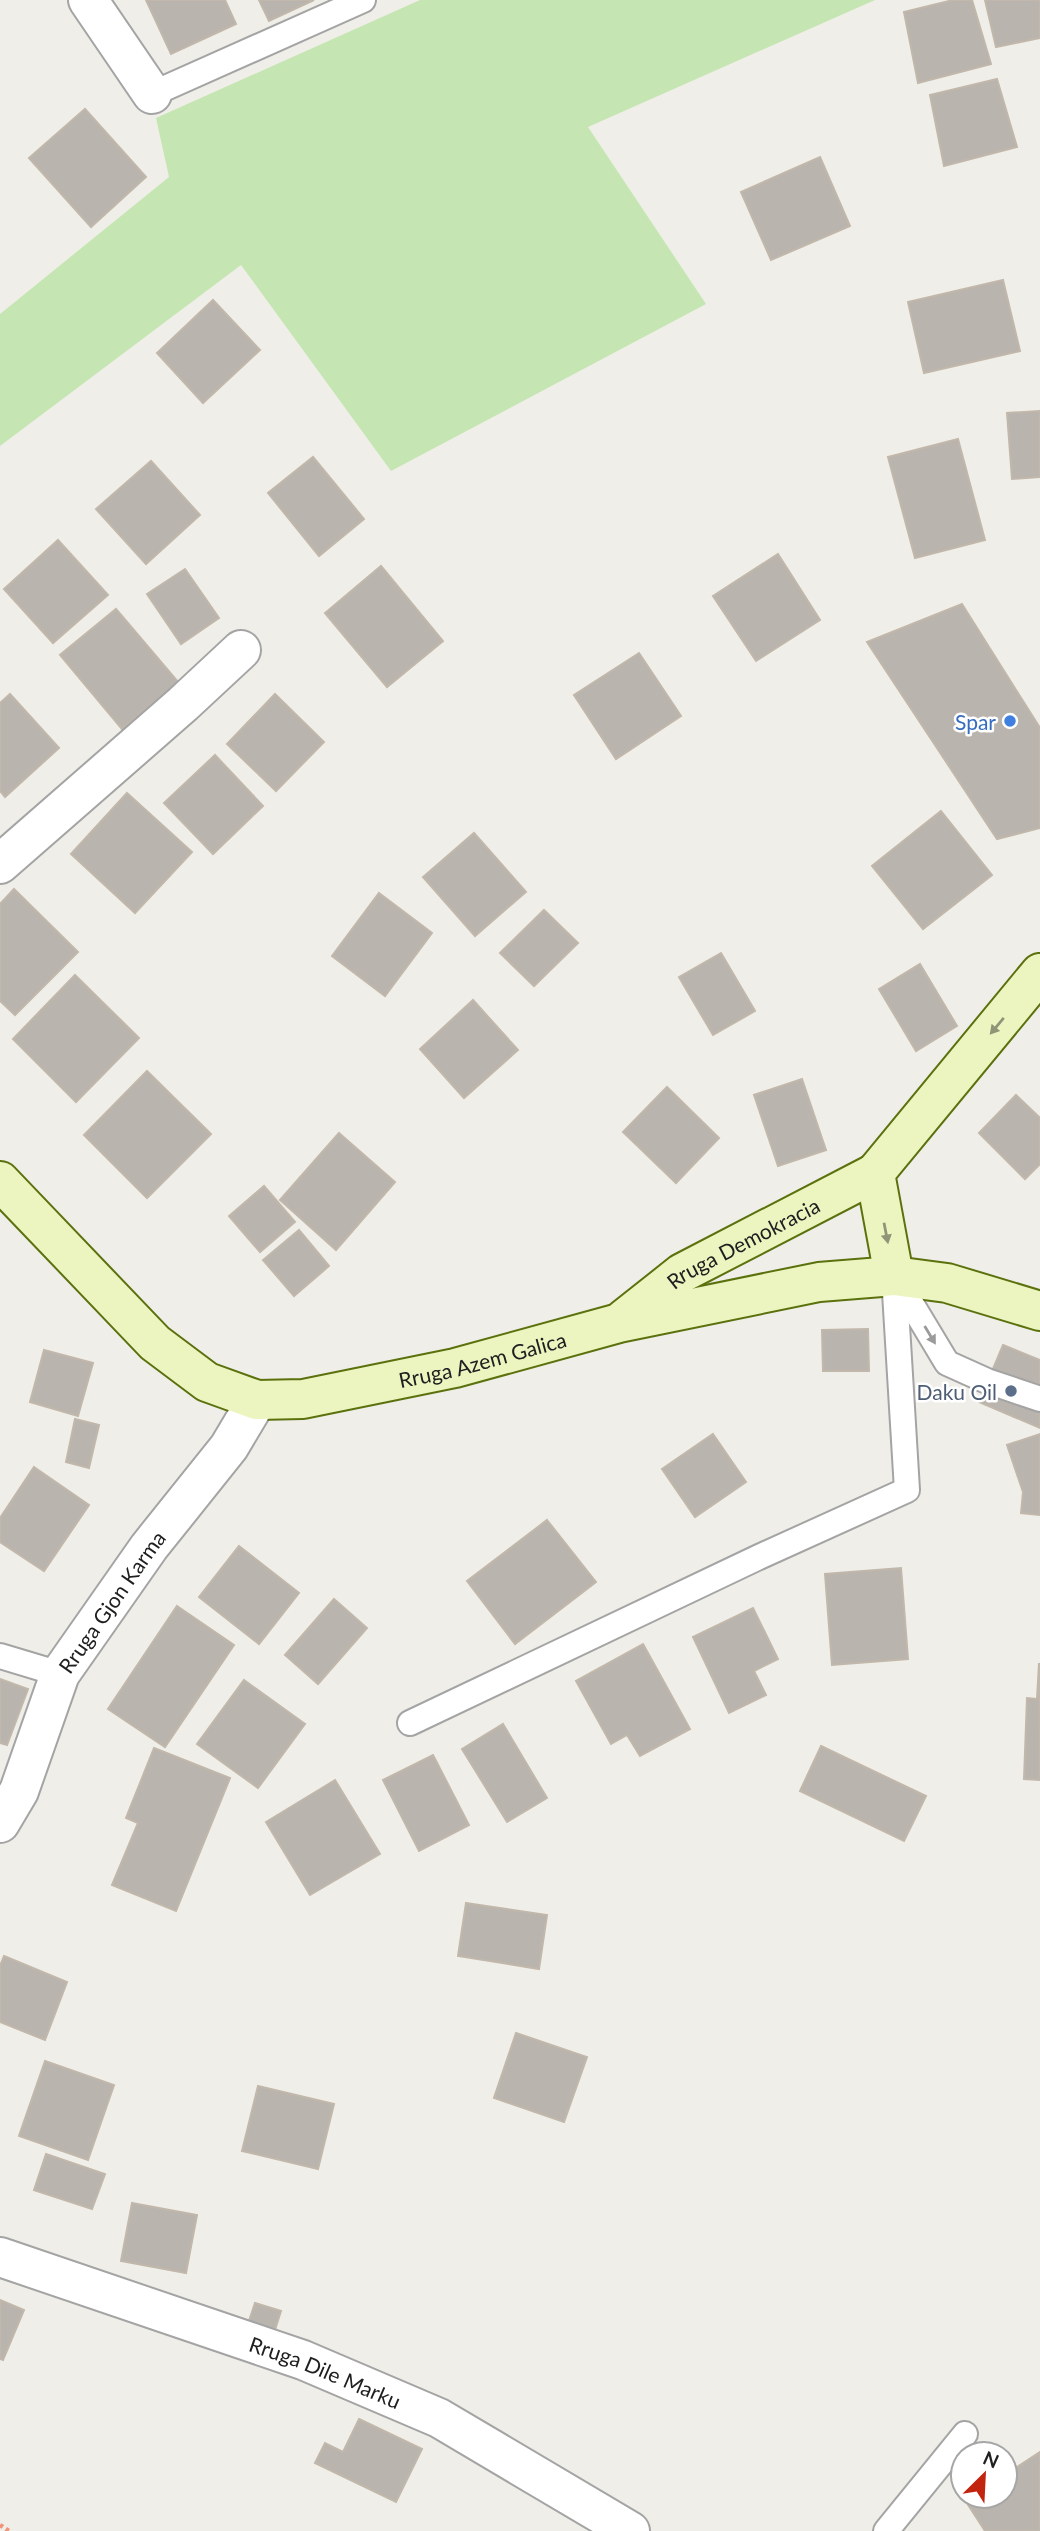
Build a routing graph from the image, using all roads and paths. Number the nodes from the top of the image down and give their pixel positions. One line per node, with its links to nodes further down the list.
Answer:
1 (88, 0): 3 (street)
2 (363, 0): 3 (lane)
3 (152, 94)
4 (241, 650): 5 (street)
5 (0, 864)
6 (1040, 973): 7 (main road, Rruga Demokracia, one-way to 7)
7 (875, 1173): 9 (main road, one-way to 9); 11 (main road, Rruga Demokracia)
8 (0, 1181): 13 (main road, Rruga Azem Galica)
9 (894, 1276): 10 (main road, Rruga Azem Galica); 11 (main road, Rruga Azem Galica); 12 (lane, one-way to 12); 16 (lane)
10 (1040, 1311)
11 (619, 1323): 13 (main road, Rruga Azem Galica)
12 (1040, 1399)
13 (257, 1400): 15 (street, Rruga Gjon Karma)
14 (0, 1656): 15 (lane)
15 (60, 1674): 17 (street, Rruga Gjon Karma)
16 (410, 1723)
17 (0, 1823)
18 (0, 2257): 22 (street, Rruga Dile Marku)
19 (965, 2434): 23 (lane)
20 (0, 2525): 21 (path)
21 (9, 2531)
22 (630, 2531)
23 (886, 2531)

